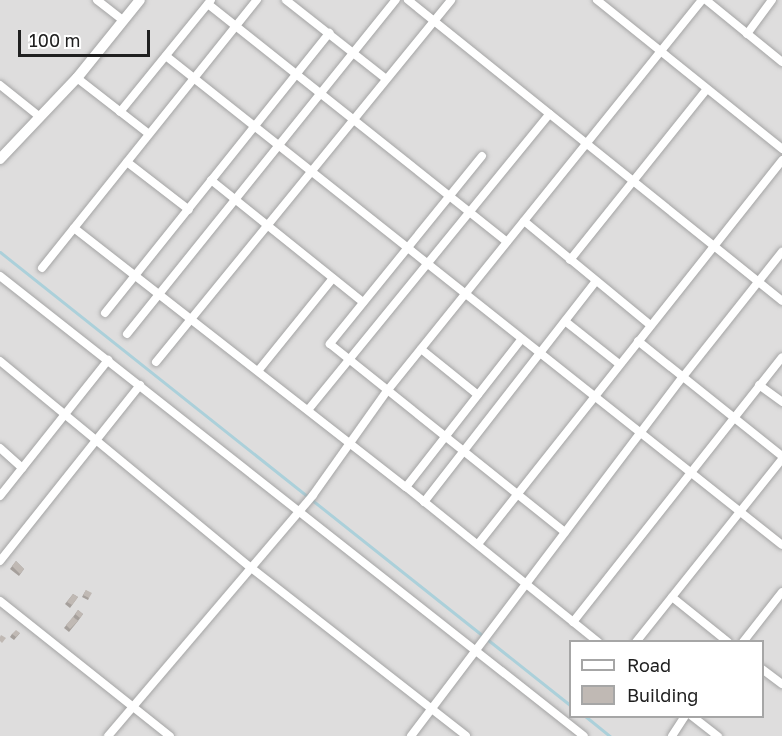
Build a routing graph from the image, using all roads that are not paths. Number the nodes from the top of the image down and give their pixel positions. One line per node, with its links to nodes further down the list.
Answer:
1 (97, 0): 12 (street)
2 (140, 0): 12 (street)
3 (257, 0): 14 (street)
4 (286, 0): 15 (street)
5 (396, 0): 17 (street)
6 (408, 0): 13 (street)
7 (451, 0): 13 (street)
8 (597, 0): 18 (street)
9 (704, 0): 16 (street); 18 (street)
10 (772, 0): 16 (street)
11 (210, 2): 14 (street); 19 (street)
12 (124, 21): 23 (street)
13 (434, 21): 24 (street); 29 (street)
14 (235, 26): 21 (street); 22 (street)
15 (329, 33): 17 (street); 21 (street)
16 (747, 34): 20 (street)
17 (353, 53): 24 (street); 27 (street)
18 (660, 53): 26 (street); 34 (street)
19 (166, 56): 22 (street); 28 (street)
20 (782, 62)
21 (296, 74): 27 (street); 32 (street)
22 (194, 77): 32 (street); 33 (street)
23 (77, 78): 28 (street); 30 (street)
24 (386, 80): 31 (street)
25 (0, 86): 30 (street)
26 (707, 89): 36 (street); 43 (street)
27 (321, 94): 31 (street); 35 (street)
28 (120, 111): 33 (street)
29 (549, 114): 34 (street); 47 (street)
30 (40, 117): 38 (street)
31 (354, 120): 41 (street); 44 (street)
32 (255, 126): 35 (street); 42 (street)
33 (149, 134): 40 (street)
34 (586, 144): 43 (street); 48 (street)
35 (279, 145): 41 (street); 45 (street)
36 (782, 149)
37 (482, 156): 44 (street)
38 (0, 159)
39 (782, 160): 52 (street)
40 (127, 162): 46 (street); 50 (street)
41 (312, 172): 49 (street); 53 (street)
42 (211, 180): 45 (street); 46 (street)
43 (633, 181): 52 (street); 55 (street)
44 (450, 196): 47 (street); 53 (street)
45 (235, 200): 49 (street); 63 (street)
46 (189, 210): 58 (street)
47 (470, 212): 51 (street); 56 (street)
48 (524, 221): 51 (street); 55 (street)
49 (267, 226): 60 (street); 68 (street)
50 (74, 228): 57 (street); 58 (street)
51 (507, 242): 64 (street)
52 (714, 247): 62 (street); 70 (street)
53 (407, 248): 56 (street); 66 (street)
54 (782, 252): 62 (street)
55 (570, 260): 61 (street)
56 (427, 264): 64 (street); 78 (street)
57 (42, 268)
58 (136, 275): 63 (street); 67 (street)
59 (0, 276): 77 (street)
60 (333, 278): 66 (street); 82 (street)
61 (596, 281): 69 (street); 70 (street)
62 (758, 282): 65 (street); 83 (street)
63 (159, 294): 68 (street); 71 (street)
64 (465, 294): 72 (street); 74 (street)
65 (782, 301)
66 (363, 302): 78 (street)
67 (105, 313)
68 (192, 319): 80 (street); 82 (street)
69 (565, 321): 75 (street); 81 (street)
70 (651, 325): 73 (street)
71 (127, 334)
72 (521, 340): 75 (street); 87 (street)
73 (638, 341): 81 (street); 83 (street)
74 (421, 349): 86 (street); 87 (street)
75 (539, 354): 88 (street); 98 (street)
76 (782, 357): 84 (street)
77 (108, 360): 85 (street); 91 (street)
78 (348, 360): 86 (street); 90 (street)
79 (0, 361): 91 (street)
80 (156, 363)
81 (619, 364): 88 (street)
82 (258, 371): 90 (street)
83 (682, 378): 92 (street); 93 (street)
84 (759, 385): 89 (street); 92 (street)
85 (141, 386): 95 (street); 106 (street)
86 (387, 391): 94 (street); 96 (street)
87 (478, 395): 94 (street)
88 (593, 397): 93 (street); 103 (street)
89 (782, 402)
90 (308, 410): 96 (street)
91 (65, 414): 95 (street); 100 (street)
92 (733, 418): 99 (street); 101 (street)
93 (639, 434): 101 (street); 108 (street)
94 (445, 438): 98 (street); 102 (street)
95 (98, 439): 111 (street); 112 (street)
96 (349, 443): 102 (street); 106 (street)
97 (0, 448): 100 (street)
98 (463, 452): 103 (street); 105 (street)
99 (782, 457): 107 (street)
100 (22, 468): 104 (street)
101 (689, 472): 107 (street); 117 (street)
102 (406, 487): 105 (street)
103 (517, 494): 108 (street); 109 (street)
104 (0, 496)
105 (424, 501): 109 (street)
106 (297, 511): 112 (street); 122 (street)
107 (740, 511): 110 (street); 115 (street)
108 (565, 532): 113 (street)
109 (478, 544): 113 (street)
110 (782, 545)
111 (0, 561)
112 (250, 567): 125 (street); 126 (street)
113 (526, 584): 117 (street); 122 (street)
114 (782, 592): 121 (street)
115 (672, 597): 119 (street); 120 (street)
116 (0, 601): 125 (street)
117 (573, 622): 118 (street)
118 (596, 640)
119 (638, 640)
120 (726, 640)
121 (745, 640)
122 (476, 651): 126 (street); 133 (street)
123 (764, 670): 124 (street)
124 (782, 684)
125 (132, 706): 129 (street); 130 (street)
126 (432, 709): 131 (street); 132 (street)
127 (684, 718): 134 (street)
128 (693, 718): 135 (street)
129 (108, 736)
130 (170, 736)
131 (411, 736)
132 (466, 736)
133 (584, 736)
134 (672, 736)
135 (718, 736)

